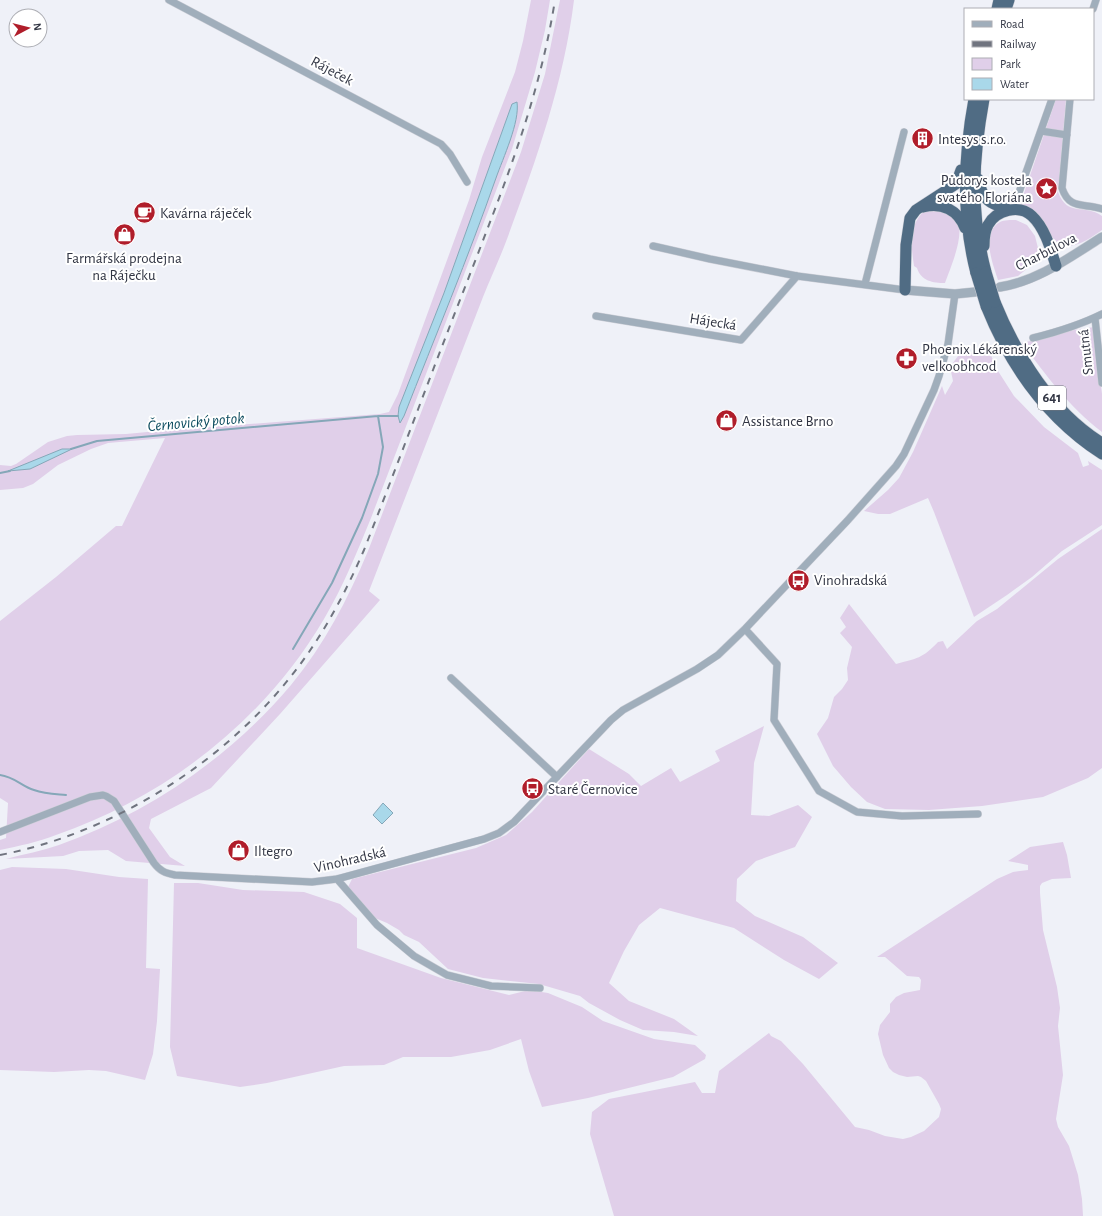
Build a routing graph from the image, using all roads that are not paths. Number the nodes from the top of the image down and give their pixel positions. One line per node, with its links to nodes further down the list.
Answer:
1 (169, 0): 11 (street, Ráječek)
2 (974, 100): 9 (highway, 641)
3 (984, 100): 10 (highway, 641)
4 (1052, 100): 6 (street)
5 (1070, 100): 8 (street)
6 (1041, 131): 8 (street); 12 (street)
7 (904, 132): 22 (street)
8 (1067, 135): 14 (street)
9 (966, 147): 13 (highway); 16 (highway, 641)
10 (975, 164): 15 (highway); 20 (highway, 641)
11 (467, 182)
12 (1017, 198)
13 (919, 208): 16 (highway); 24 (highway)
14 (1102, 208)
15 (1009, 210): 19 (highway); 20 (highway)
16 (968, 235): 20 (highway, 641)
17 (1102, 237): 19 (street, Charbulova)
18 (652, 246): 21 (street)
19 (1056, 266): 23 (street, Charbulova)
20 (981, 273): 27 (highway, 641, bridge)
21 (797, 276): 22 (street); 28 (street, Hájecká)
22 (865, 284): 24 (street)
23 (1000, 287)
24 (905, 290): 26 (street)
25 (975, 292): 26 (street)
26 (955, 294): 34 (street, Vinohradská)
27 (991, 304): 32 (highway, 641); 33 (highway, 641)
28 (596, 316)
29 (1099, 316): 30 (street); 31 (street, Smutná)
30 (1033, 338)
31 (1102, 383)
32 (1102, 443)
33 (1102, 454)
34 (745, 629): 36 (street, Vinohradská); 37 (street)
35 (451, 678): 36 (street)
36 (557, 777): 39 (street, Vinohradská)
37 (978, 814)
38 (0, 832): 39 (street, Vinohradská)
39 (337, 879): 40 (street)
40 (540, 988)

